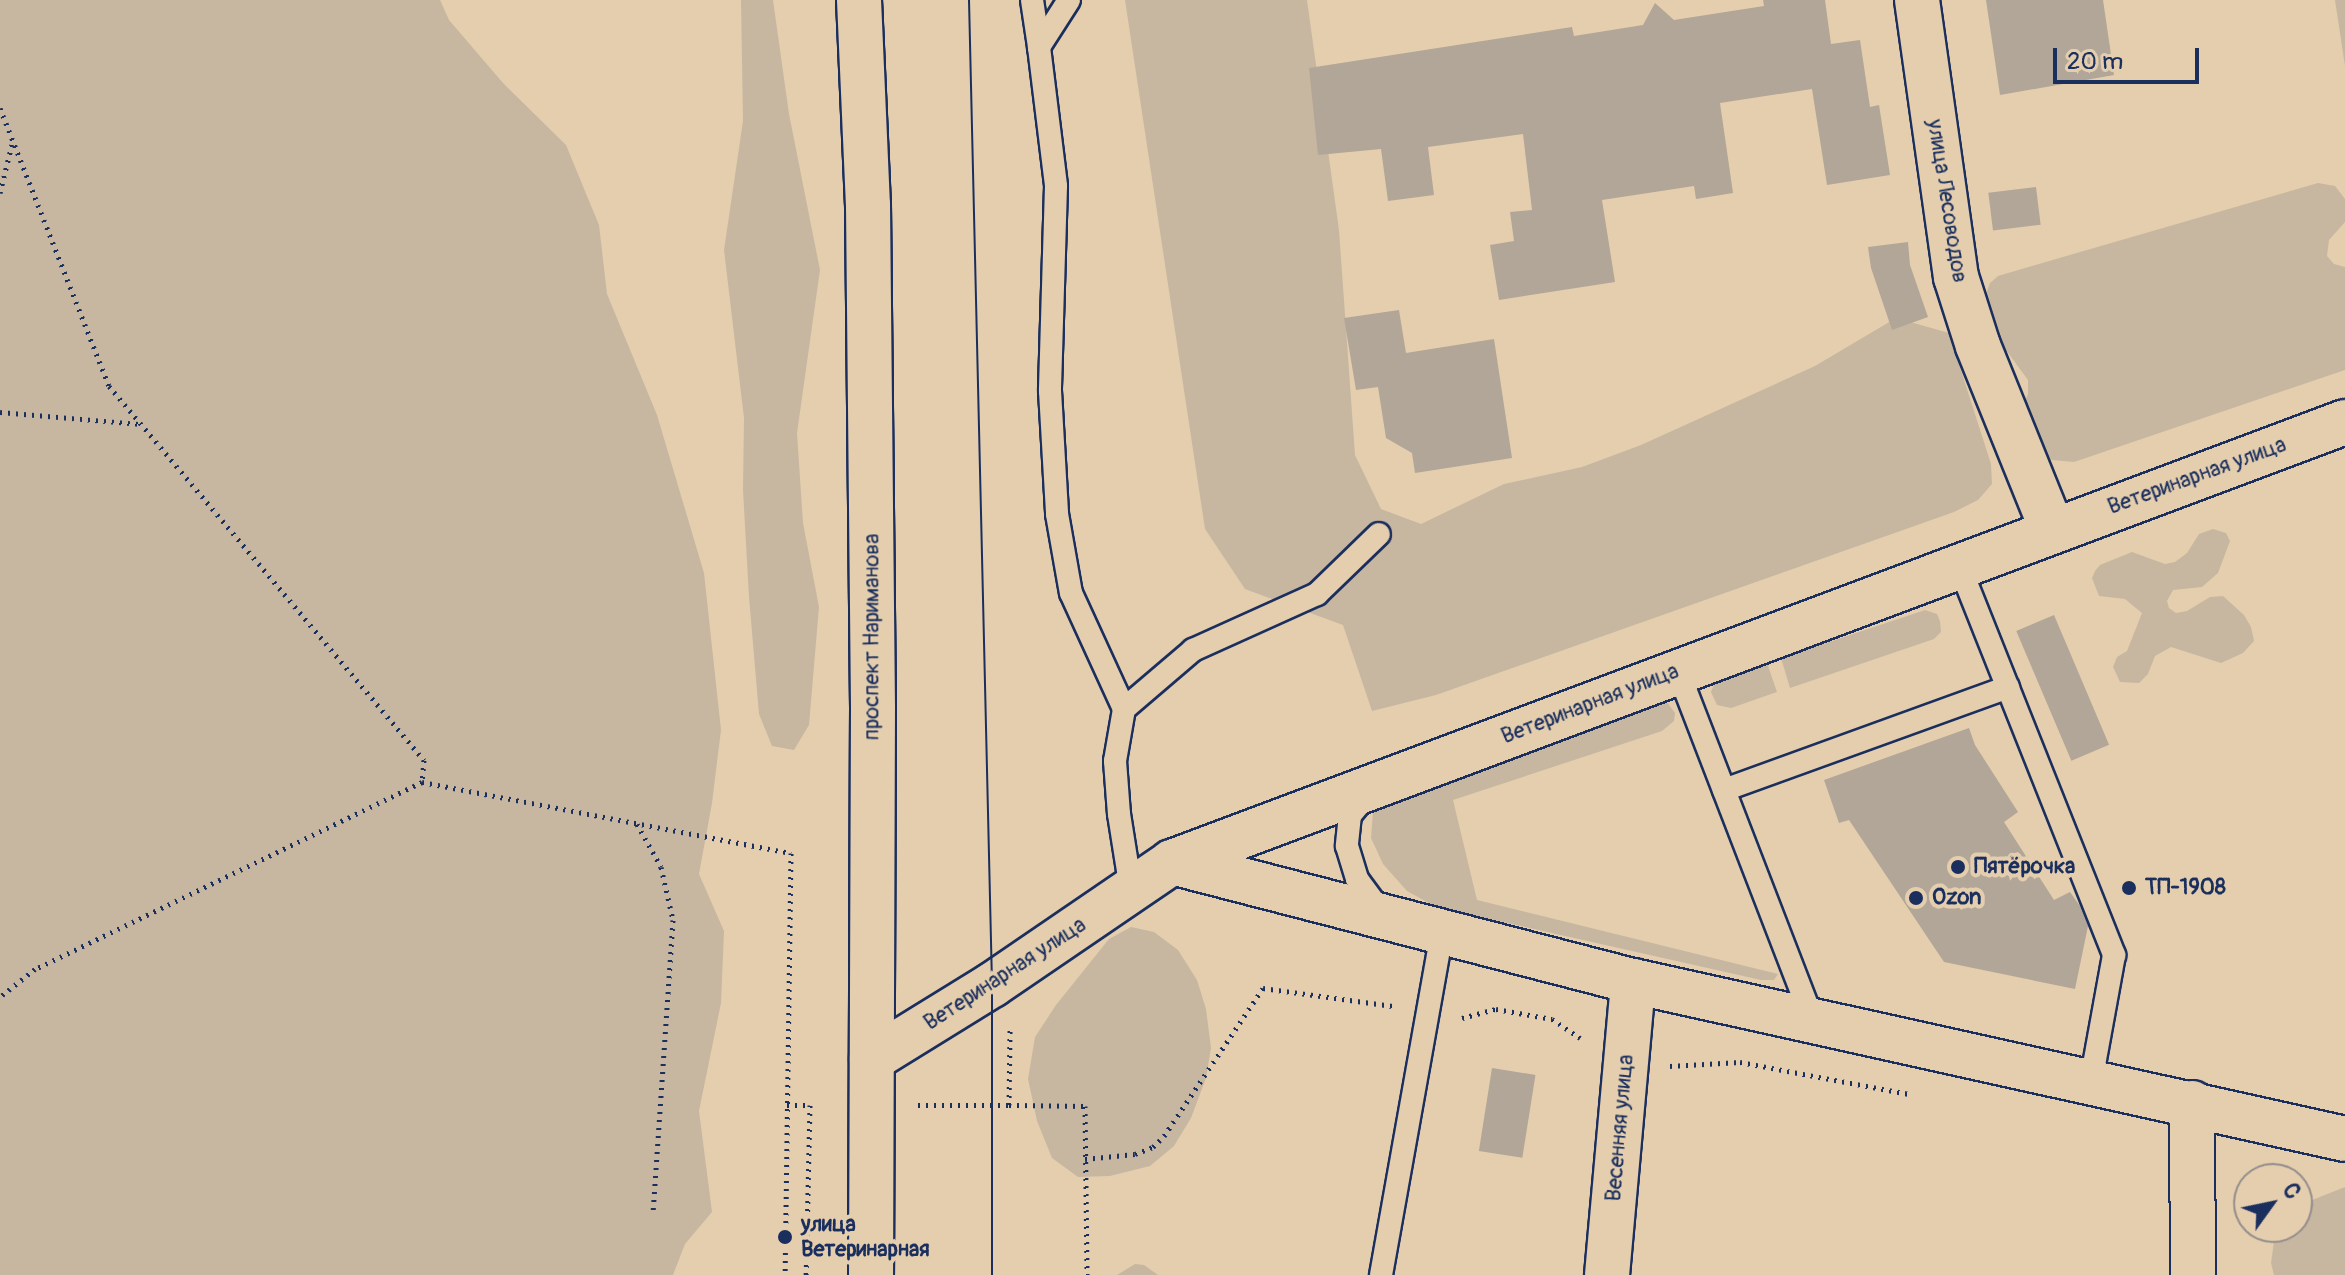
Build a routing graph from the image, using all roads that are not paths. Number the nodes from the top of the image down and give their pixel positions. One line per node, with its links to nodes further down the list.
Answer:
1 (859, 0): 21 (street, проспект Нариманова)
2 (1032, 0): 5 (lane)
3 (1069, 0): 5 (lane)
4 (1917, 0): 7 (street, улица Лесоводов)
5 (1039, 47): 12 (lane)
6 (2345, 422): 7 (street, Ветеринарная улица)
7 (2052, 529): 9 (street, Ветеринарная улица)
8 (1379, 534): 12 (lane)
9 (1959, 565): 10 (street, Ветеринарная улица); 11 (lane)
10 (1678, 671): 13 (street, Ветеринарная улица); 14 (lane)
11 (2008, 687): 14 (lane); 22 (lane)
12 (1124, 709): 16 (lane)
13 (1376, 785): 15 (street, Ветеринарная улица); 17 (lane)
14 (1724, 790): 20 (lane)
15 (1172, 862): 16 (street, Ветеринарная улица); 17 (street)
16 (1131, 890): 21 (street, Ветеринарная улица)
17 (1385, 917): 18 (street)
18 (1442, 932): 19 (street); 26 (lane)
19 (1633, 981): 20 (street); 27 (street, Весенняя улица)
20 (1813, 1020): 22 (street)
21 (872, 1059): 25 (street, проспект Нариманова)
22 (2091, 1081): 23 (street)
23 (2192, 1103): 24 (street); 28 (street)
24 (2345, 1139)
25 (871, 1275)
26 (1381, 1275)
27 (1607, 1275)
28 (2193, 1275)

